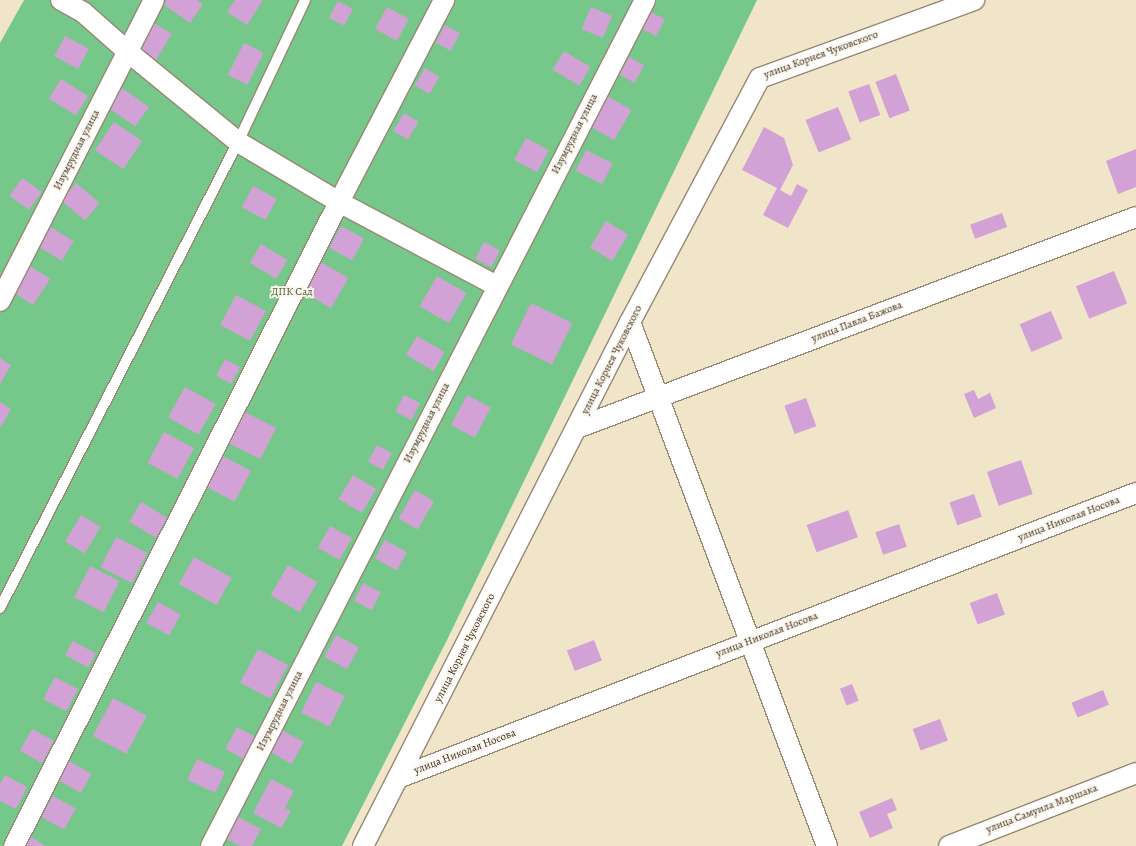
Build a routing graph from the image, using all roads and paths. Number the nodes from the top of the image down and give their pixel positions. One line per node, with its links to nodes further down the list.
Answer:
1 (61, 0): 7 (street)
2 (154, 0): 7 (street, Изумрудная улица)
3 (305, 0): 8 (lane)
4 (444, 0): 9 (street)
5 (645, 0): 11 (street, Изумрудная улица)
6 (974, 0): 13 (street, улица Корнея Чуковского)
7 (127, 52): 8 (street); 12 (street, Изумрудная улица)
8 (238, 142): 9 (street); 17 (lane)
9 (339, 202): 11 (street); 21 (street)
10 (1136, 217): 14 (street, улица Павла Бажова)
11 (497, 286): 22 (street, Изумрудная улица)
12 (0, 301)
13 (630, 322): 14 (street); 15 (street, улица Корнея Чуковского)
14 (658, 397): 15 (street, улица Павла Бажова); 18 (street)
15 (577, 428): 20 (street, улица Корнея Чуковского)
16 (1136, 493): 18 (street, улица Николая Носова)
17 (0, 608)
18 (750, 642): 20 (street, улица Николая Носова); 24 (street)
19 (1136, 773): 25 (street, улица Самуила Маршака)
20 (398, 778): 23 (street, улица Корнея Чуковского)
21 (14, 846)
22 (212, 846)
23 (362, 846)
24 (827, 846)
25 (949, 846)

